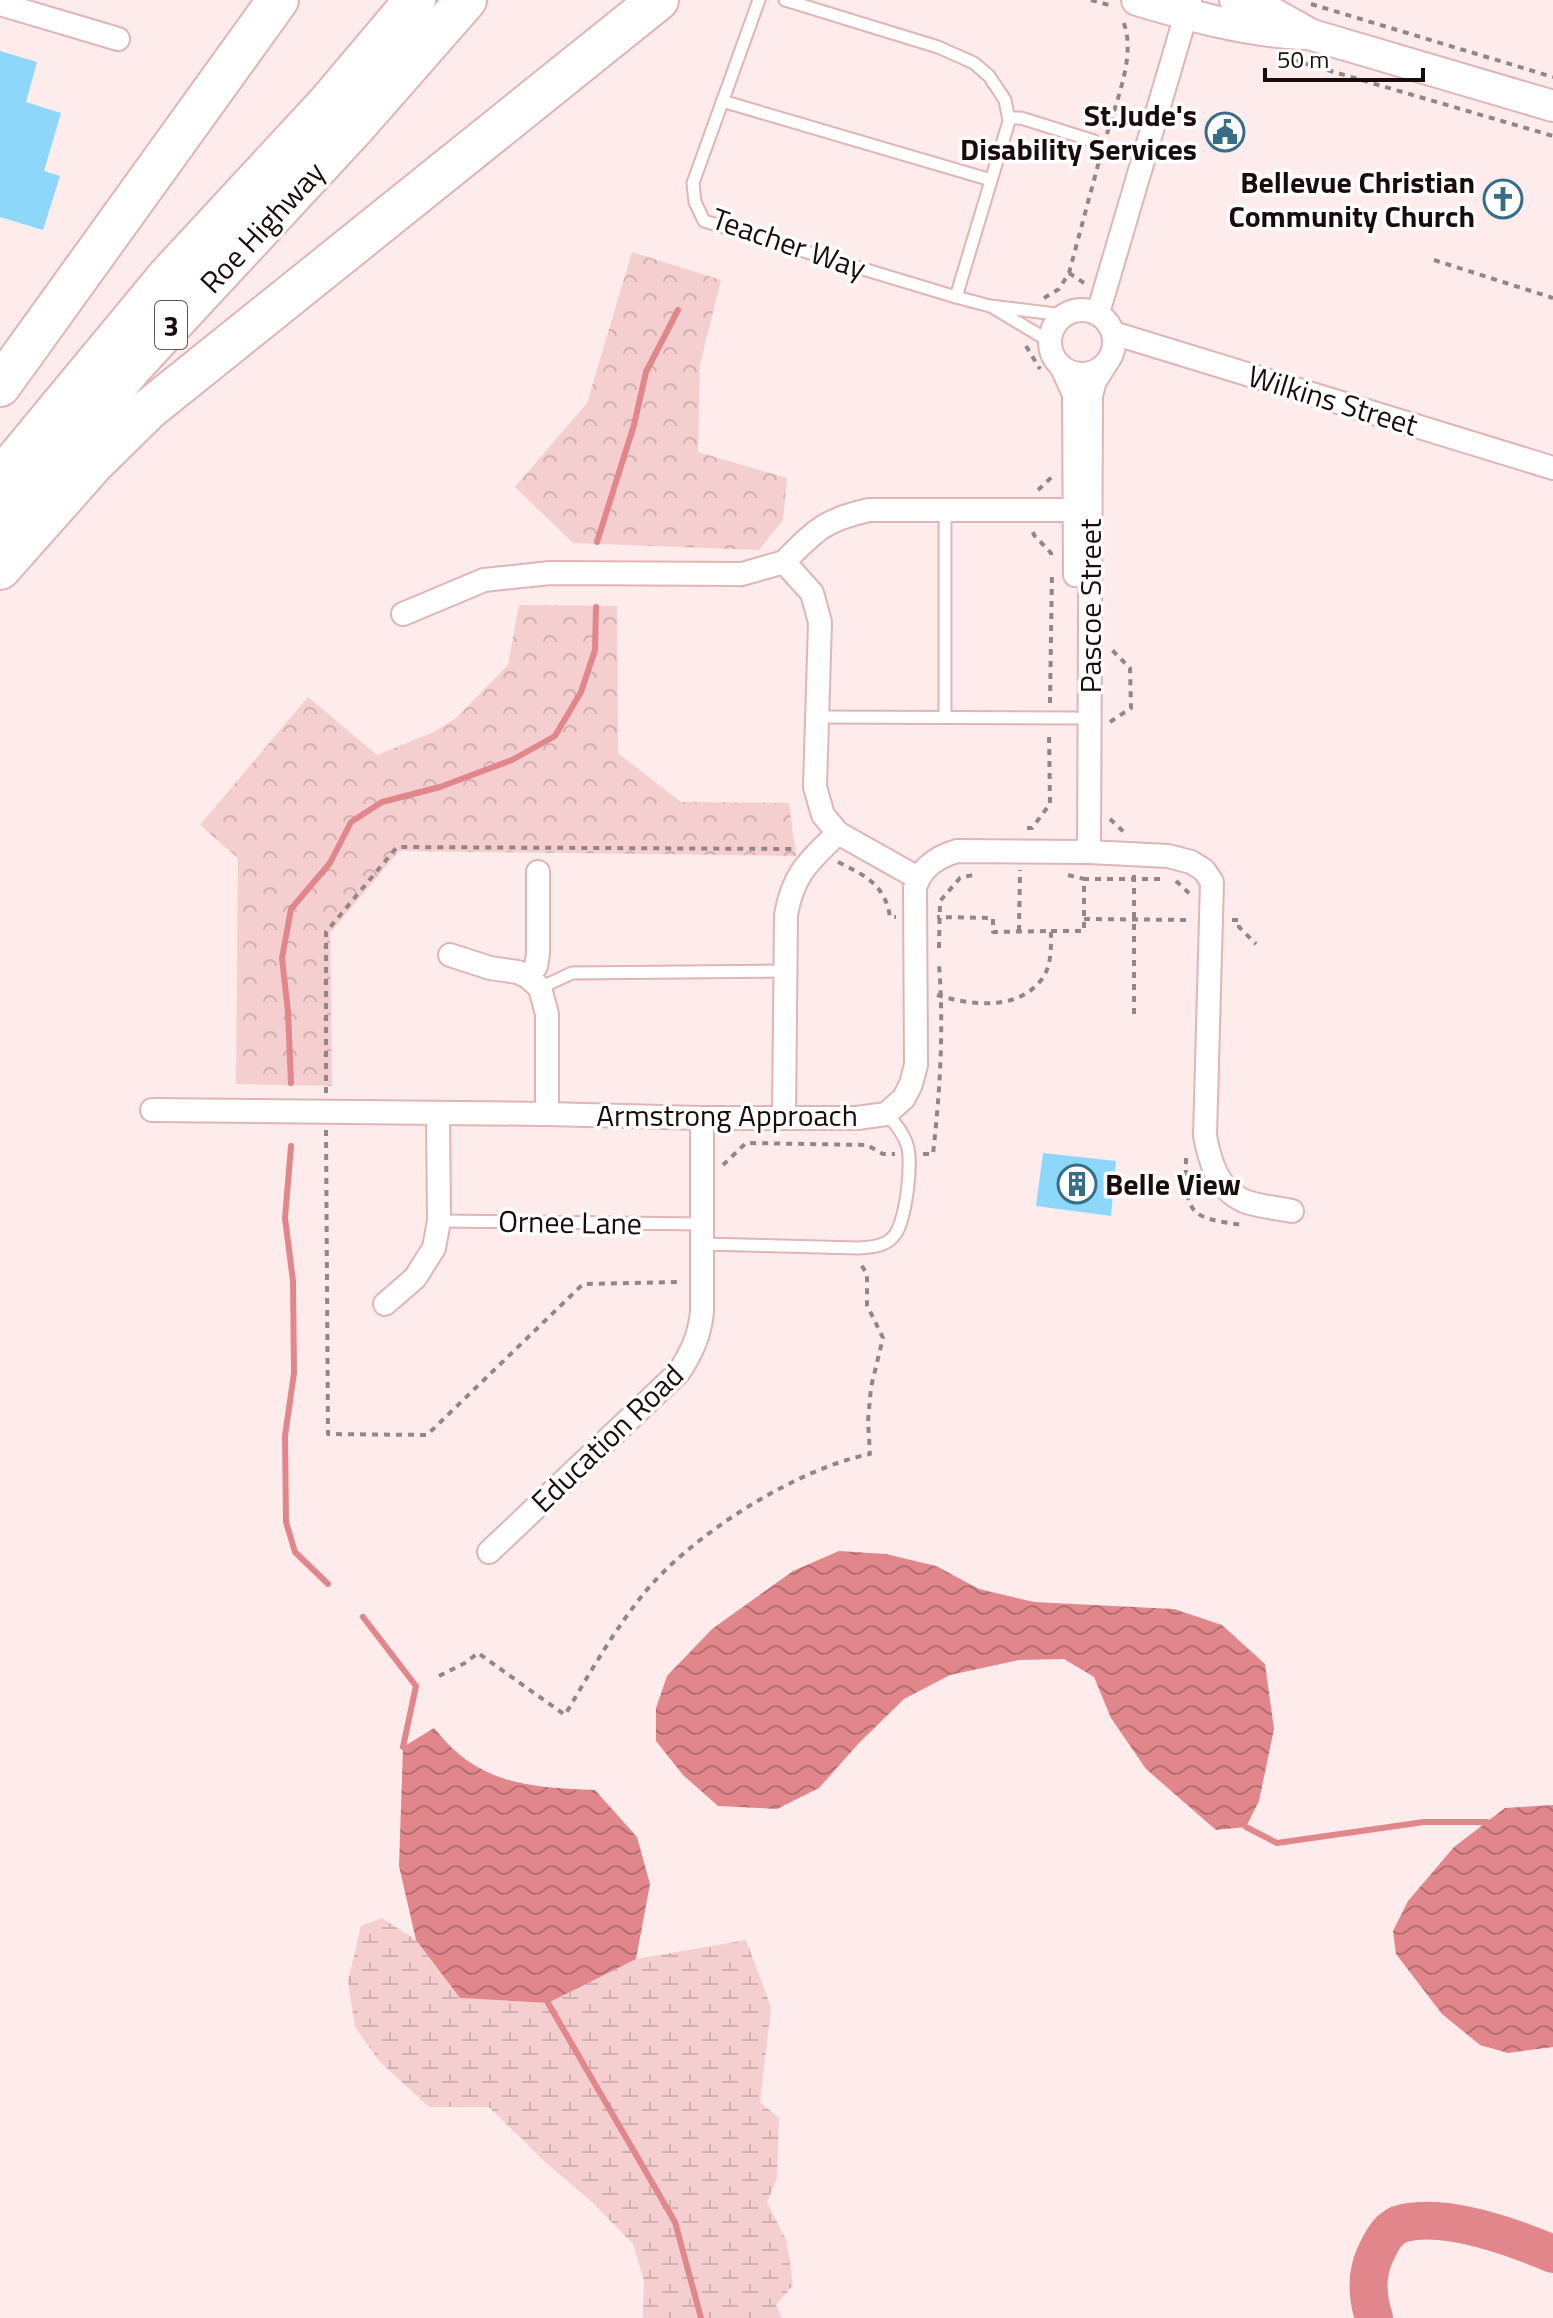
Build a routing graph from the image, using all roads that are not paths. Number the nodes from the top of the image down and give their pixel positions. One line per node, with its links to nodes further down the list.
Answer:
1 (278, 0): 25 (highway)
2 (415, 0): 27 (highway, Roe Highway / 3)
3 (466, 0): 30 (highway, Roe Highway / 3)
4 (658, 0): 32 (highway)
5 (759, 0): 12 (lane, Teacher Way)
6 (785, 0): 14 (lane)
7 (1235, 0): 10 (main road)
8 (0, 4): 11 (street)
9 (1159, 8): 10 (main road); 19 (street)
10 (1312, 35): 13 (main road)
11 (118, 39)
12 (722, 101): 16 (lane); 17 (lane, Teacher Way)
13 (1553, 106)
14 (1009, 118): 15 (lane); 16 (lane)
15 (1094, 141)
16 (991, 180): 17 (lane)
17 (956, 297): 18 (lane, Teacher Way)
18 (990, 306): 20 (lane, Teacher Way); 22 (lane)
19 (1093, 312): 20 (street); 21 (street)
20 (1064, 315): 22 (street)
21 (1113, 333): 23 (street); 26 (street, Wilkins Street)
22 (1049, 341): 24 (street)
23 (1106, 364): 24 (street); 28 (street, Pascoe Street)
24 (1054, 373): 28 (street, Pascoe Street)
25 (0, 386)
26 (1553, 468)
27 (0, 479)
28 (1082, 510): 29 (street); 36 (street, Pascoe Street); 38 (street, Pascoe Street)
29 (945, 511): 31 (street); 35 (lane)
30 (0, 530)
31 (784, 562): 33 (street); 34 (street)
32 (0, 569)
33 (403, 614)
34 (817, 717): 35 (lane); 37 (street)
35 (945, 717): 36 (lane)
36 (1076, 718): 38 (street, Pascoe Street)
37 (838, 833): 40 (street); 42 (street)
38 (1082, 852): 40 (street); 50 (street)
39 (538, 872): 43 (street)
40 (918, 878): 47 (street, Armstrong Approach)
41 (450, 955): 43 (street)
42 (785, 971): 43 (lane); 49 (street)
43 (534, 982): 46 (street)
44 (152, 1110): 45 (street, Armstrong Approach)
45 (438, 1114): 46 (street, Armstrong Approach); 51 (street)
46 (547, 1114): 48 (street, Armstrong Approach)
47 (886, 1114): 49 (street, Armstrong Approach); 52 (lane, Ornee Lane)
48 (702, 1118): 49 (street, Armstrong Approach); 52 (street, Education Road)
49 (784, 1118)
50 (1292, 1211)
51 (439, 1221): 52 (lane, Ornee Lane); 53 (street)
52 (702, 1234): 54 (street, Education Road)
53 (385, 1304)
54 (489, 1552)

